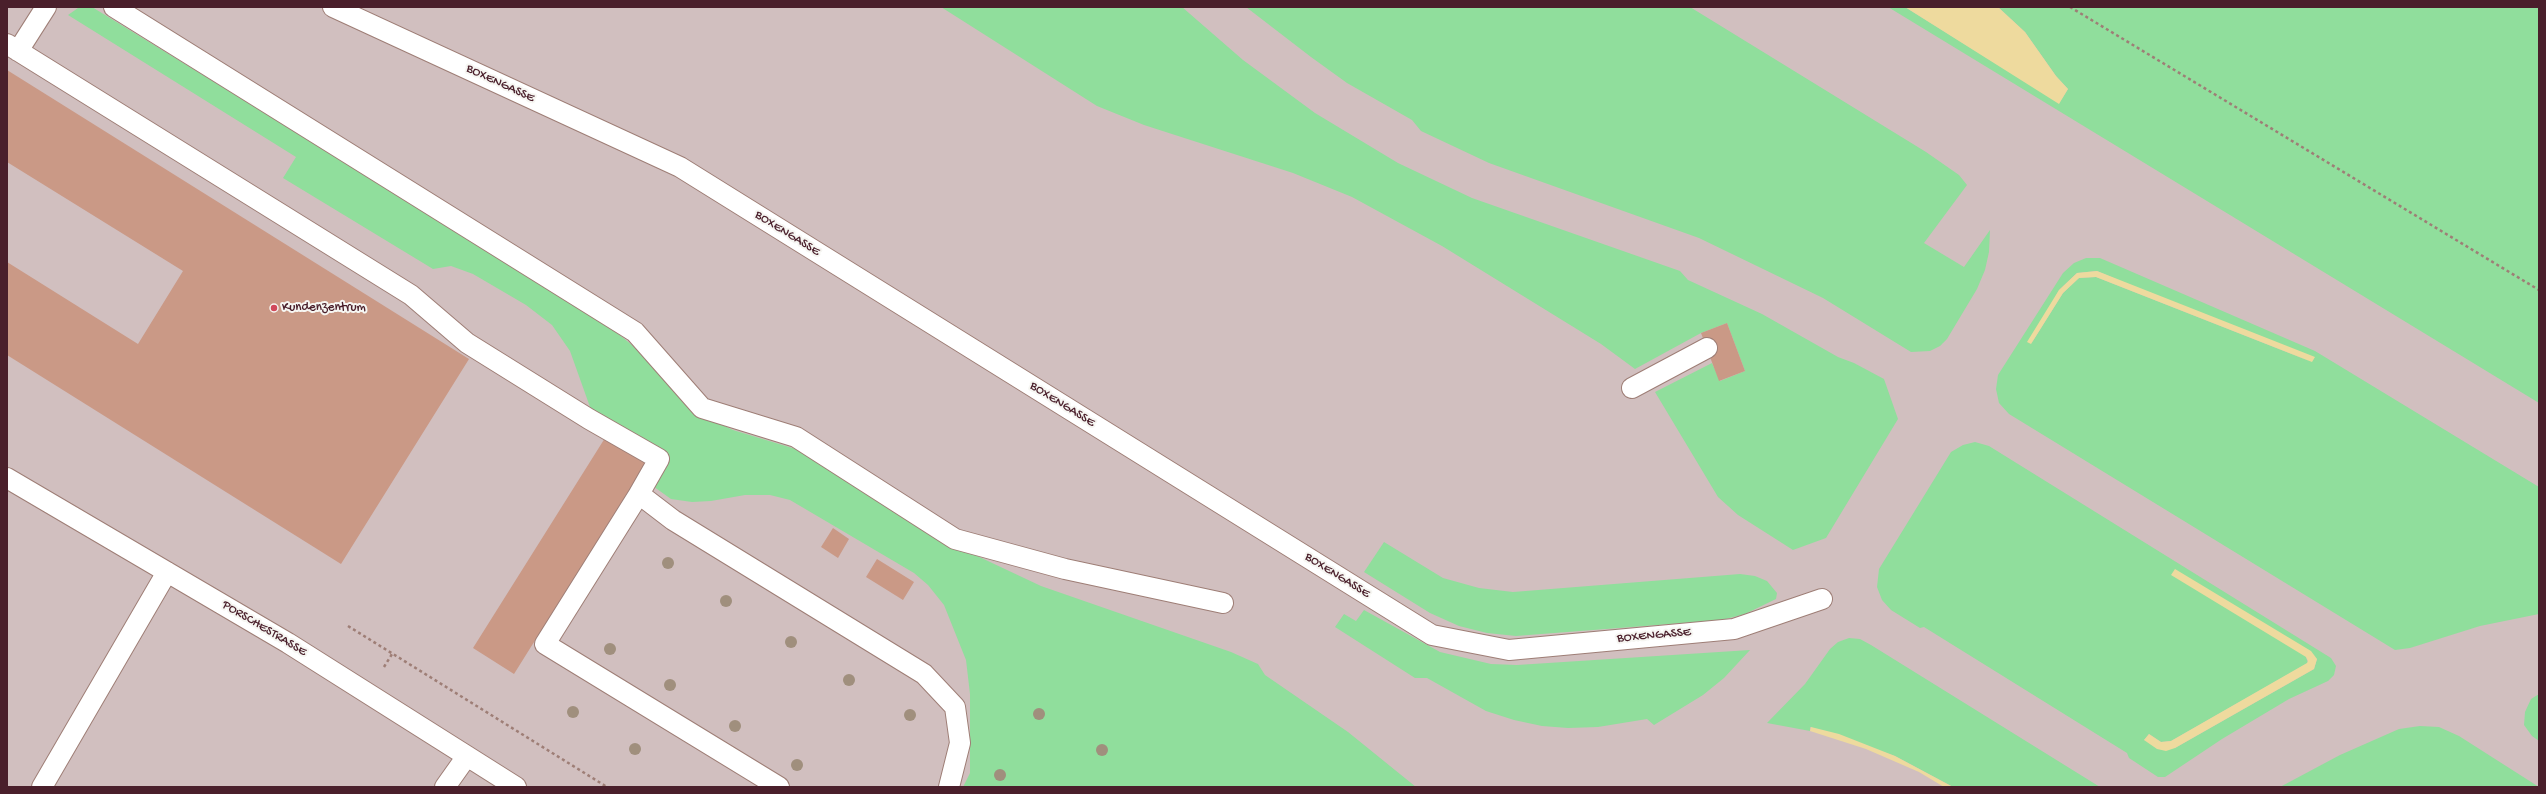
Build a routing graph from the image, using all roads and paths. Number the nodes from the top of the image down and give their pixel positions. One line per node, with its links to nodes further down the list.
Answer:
1 (46, 7): 5 (lane)
2 (114, 7): 13 (lane)
3 (333, 7): 12 (lane, BOXENGASSE)
4 (2070, 7): 6 (path)
5 (13, 48): 10 (lane)
6 (2539, 290)
7 (1707, 348): 8 (lane)
8 (1632, 388)
9 (7, 478): 11 (lane, PORSCHESTRASSE)
10 (639, 494): 20 (lane); 21 (lane)
11 (167, 572): 15 (lane, PORSCHESTRASSE); 16 (lane)
12 (1822, 599)
13 (1223, 603)
14 (348, 626): 19 (path)
15 (467, 756): 17 (lane); 18 (lane, PORSCHESTRASSE)
16 (42, 787)
17 (445, 787)
18 (516, 787)
19 (607, 787)
20 (779, 787)
21 (949, 787)

